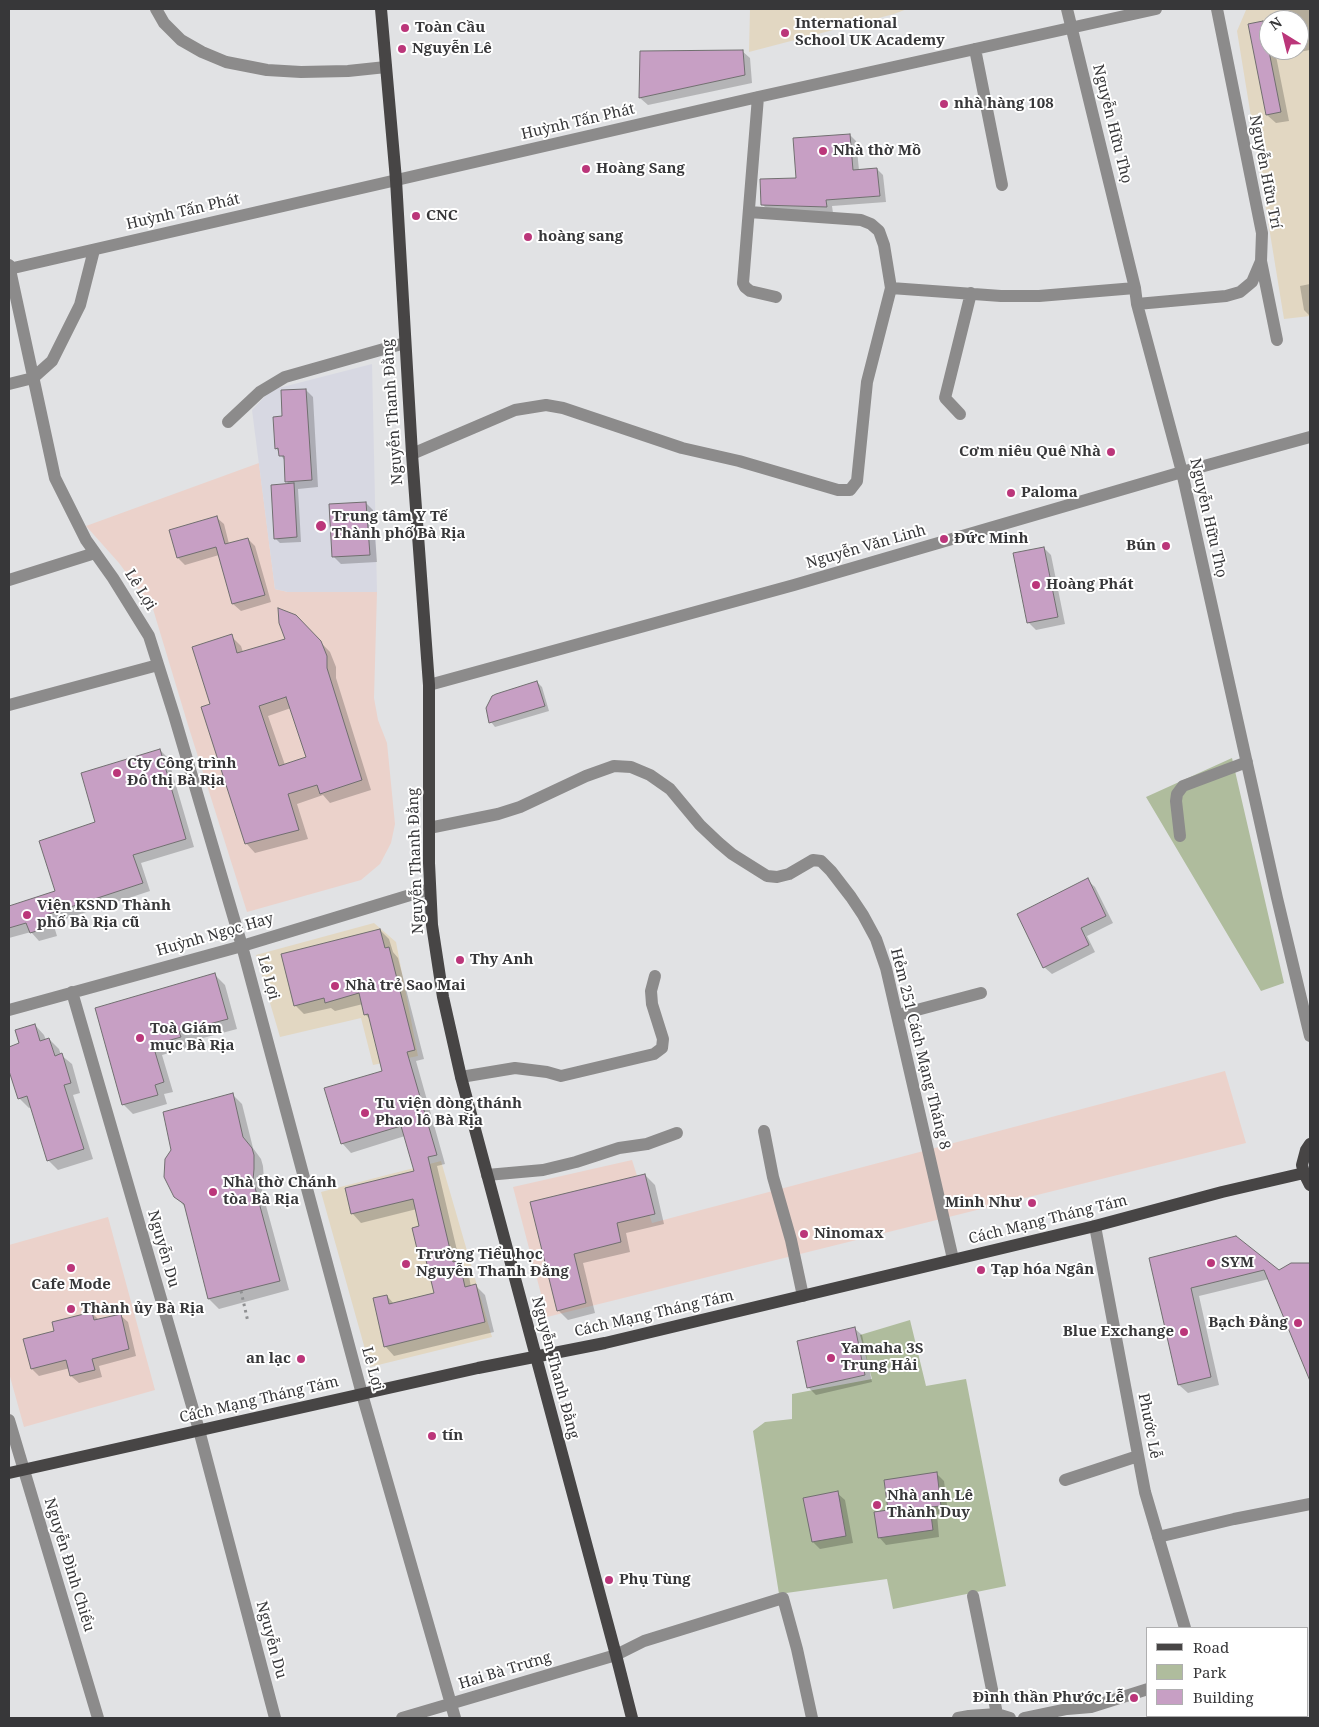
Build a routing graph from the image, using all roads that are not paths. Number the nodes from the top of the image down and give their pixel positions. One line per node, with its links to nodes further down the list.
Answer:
1 (156, 9): 8 (street)
2 (381, 9): 8 (main road, Nguyễn Thanh Đằng)
3 (1067, 9): 6 (street, Nguyễn Hữu Thọ)
4 (1156, 9): 6 (street, Huỳnh Tấn Phát)
5 (1216, 9): 14 (street, Nguyễn Hữu Trí)
6 (1072, 28): 7 (street, Huỳnh Tấn Phát); 17 (street, Nguyễn Hữu Thọ)
7 (975, 49): 9 (street, Huỳnh Tấn Phát); 11 (street)
8 (386, 67): 10 (main road, Nguyễn Thanh Đằng)
9 (758, 97): 10 (street, Huỳnh Tấn Phát); 12 (street)
10 (396, 180): 13 (street, Huỳnh Tấn Phát); 22 (main road, Nguyễn Thanh Đằng)
11 (1002, 185)
12 (749, 212): 16 (street); 19 (street)
13 (94, 250): 15 (street, Huỳnh Tấn Phát); 23 (street)
14 (1261, 262): 20 (street, Nguyễn Hữu Trí); 21 (street)
15 (9, 268): 23 (street, Lê Lợi)
16 (891, 288): 18 (street); 28 (street)
17 (1135, 288): 18 (street); 20 (street, Nguyễn Hữu Thọ)
18 (971, 293): 25 (street)
19 (776, 298)
20 (1137, 304): 29 (street, Nguyễn Hữu Thọ)
21 (1277, 340)
22 (405, 343): 26 (street); 28 (main road, Nguyễn Thanh Đằng)
23 (33, 378): 24 (street); 30 (street, Lê Lợi)
24 (9, 384)
25 (960, 414)
26 (228, 422)
27 (1310, 437): 29 (street, Nguyễn Văn Linh)
28 (412, 454): 33 (main road, Nguyễn Thanh Đằng)
29 (1182, 472): 33 (street, Nguyễn Văn Linh); 35 (street, Nguyễn Hữu Thọ)
30 (95, 553): 31 (street); 32 (street, Lê Lợi)
31 (9, 580)
32 (158, 665): 34 (street); 39 (street, Lê Lợi)
33 (429, 685): 36 (main road, Nguyễn Thanh Đằng)
34 (9, 705)
35 (1247, 762): 37 (street); 45 (street, Nguyễn Hữu Thọ)
36 (429, 828): 38 (main road, Nguyễn Thanh Đằng); 44 (street, Hẻm 251 Cách Mạng Tháng 8)
37 (1180, 836)
38 (430, 889): 39 (street, Huỳnh Ngọc Hay); 46 (main road, Nguyễn Thanh Đằng)
39 (242, 946): 41 (street, Huỳnh Ngọc Hay); 57 (street, Lê Lợi)
40 (655, 976): 46 (street)
41 (72, 992): 43 (street, Huỳnh Ngọc Hay); 59 (street, Nguyễn Du)
42 (981, 993): 44 (street)
43 (9, 1010)
44 (898, 1015): 54 (street, Hẻm 251 Cách Mạng Tháng 8)
45 (1310, 1036)
46 (461, 1077): 51 (main road, Nguyễn Thanh Đằng)
47 (677, 1132): 51 (street)
48 (764, 1132): 55 (street)
49 (1310, 1144): 50 (main road)
50 (1304, 1173): 52 (main road); 53 (main road, Cách Mạng Tháng Tám)
51 (487, 1175): 56 (main road, Nguyễn Thanh Đằng)
52 (1310, 1184)
53 (1095, 1226): 54 (main road, Cách Mạng Tháng Tám); 60 (street, Phước Lễ)
54 (953, 1259): 55 (main road, Cách Mạng Tháng Tám)
55 (804, 1296): 56 (main road, Cách Mạng Tháng Tám)
56 (536, 1358): 57 (main road, Cách Mạng Tháng Tám); 68 (main road, Nguyễn Thanh Đằng)
57 (362, 1394): 59 (main road, Cách Mạng Tháng Tám); 70 (street, Lê Lợi)
58 (9, 1420): 61 (street, Nguyễn Đình Chiểu)
59 (199, 1430): 61 (main road, Cách Mạng Tháng Tám); 74 (street, Nguyễn Du)
60 (1138, 1456): 63 (street); 65 (street, Phước Lễ)
61 (23, 1469): 62 (main road, Cách Mạng Tháng Tám); 73 (street, Nguyễn Đình Chiểu)
62 (9, 1473)
63 (1066, 1480)
64 (1310, 1504): 65 (street)
65 (1158, 1537): 67 (street, Phước Lễ)
66 (973, 1596): 72 (street)
67 (1185, 1627)
68 (616, 1655): 70 (street, Hai Bà Trưng); 77 (main road, Nguyễn Thanh Đằng); 78 (street, Hai Bà Trưng)
69 (1146, 1690): 71 (street)
70 (451, 1704): 75 (street, Hai Bà Trưng); 76 (street, Lê Lợi)
71 (1092, 1713): 81 (street)
72 (997, 1714): 79 (street); 80 (street)
73 (98, 1718)
74 (275, 1718)
75 (402, 1718)
76 (455, 1718)
77 (632, 1718)
78 (812, 1718)
79 (958, 1718)
80 (1010, 1718)
81 (1024, 1718)

